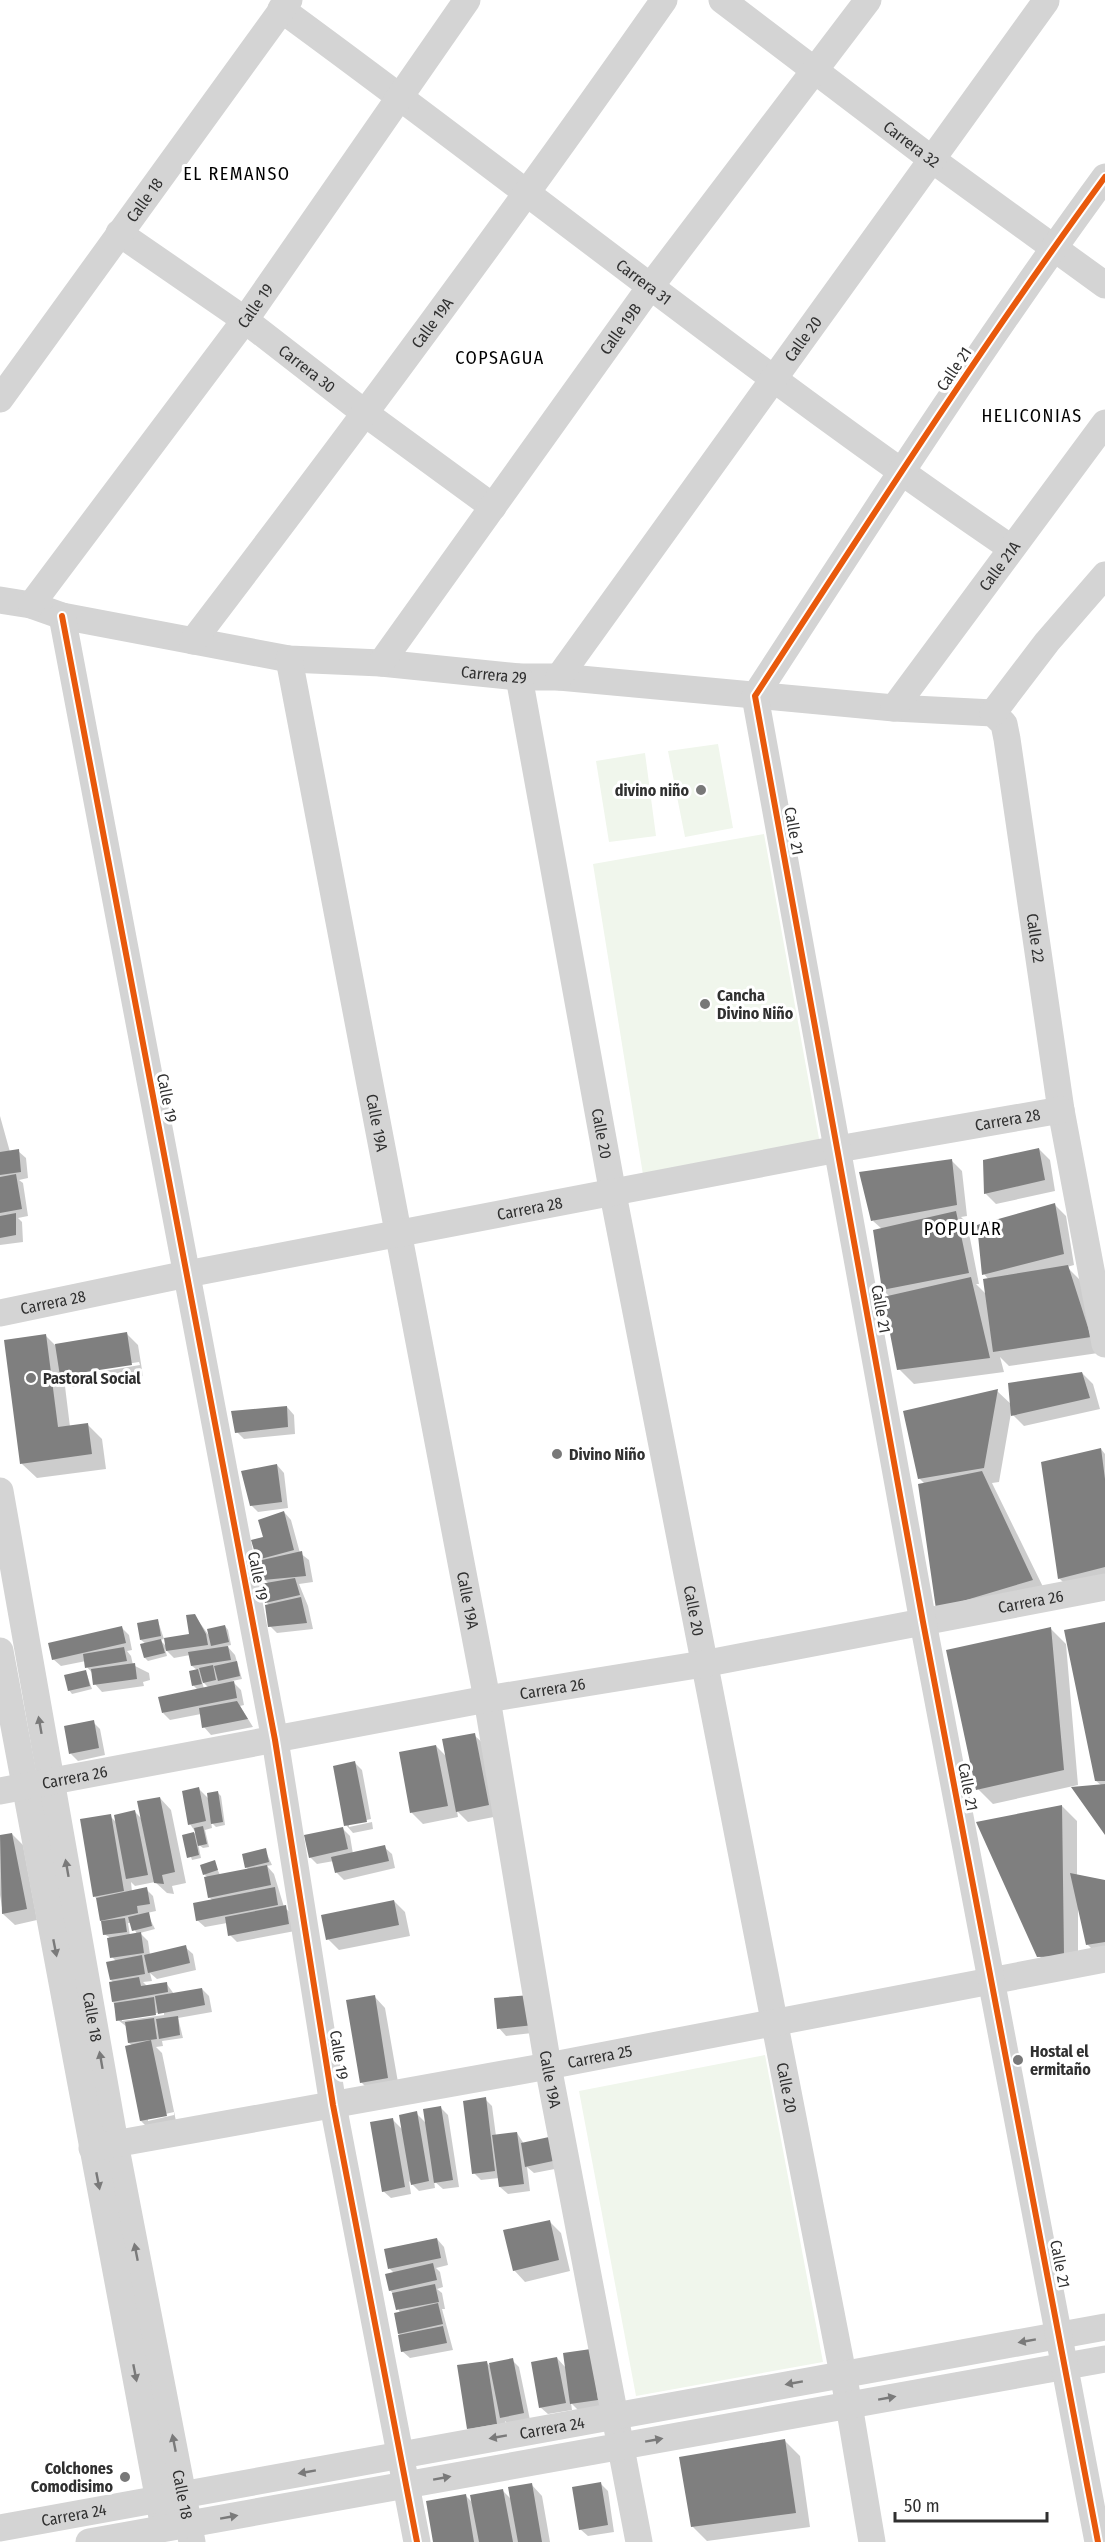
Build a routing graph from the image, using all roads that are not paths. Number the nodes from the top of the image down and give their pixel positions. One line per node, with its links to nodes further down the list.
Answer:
1 (467, 0): 8 (street, Calle 19)
2 (664, 0): 11 (street, Calle 19A)
3 (722, 0): 7 (street, Carrera 32)
4 (868, 0): 7 (street, Calle 19B)
5 (1046, 1): 9 (street, Calle 20)
6 (285, 5): 8 (street, Carrera 31); 12 (street, Calle 18)
7 (814, 70): 9 (street, Carrera 32); 15 (street, Calle 19B)
8 (399, 95): 11 (street, Carrera 31); 16 (street, Calle 19)
9 (930, 158): 13 (street, Carrera 32); 17 (street, Calle 20)
10 (1105, 177): 13 (street, Calle 21)
11 (527, 195): 15 (street, Carrera 31); 19 (street, Calle 19A)
12 (119, 233): 16 (street, Carrera 30); 18 (street, Calle 18)
13 (1054, 246): 14 (street, Carrera 32); 21 (street, Calle 21)
14 (1105, 285)
15 (650, 287): 17 (street, Carrera 31); 22 (street, Calle 19B)
16 (245, 320): 19 (street, Carrera 30); 26 (street, Calle 19)
17 (772, 380): 21 (street, Carrera 31); 32 (street, Calle 20)
18 (0, 399)
19 (366, 414): 22 (street, Carrera 30); 28 (street, Calle 19A)
20 (1105, 423): 23 (street, Calle 21A)
21 (900, 472): 23 (street, Carrera 31); 33 (street, Calle 21)
22 (493, 507): 30 (street, Calle 19B)
23 (1011, 548): 34 (street, Calle 21A)
24 (1105, 575): 35 (street)
25 (0, 600): 26 (street, Carrera 29)
26 (31, 605): 27 (street, Carrera 29)
27 (62, 616): 28 (street, Carrera 29); 40 (street, Calle 19)
28 (193, 641): 29 (street, Carrera 29)
29 (289, 659): 30 (street, Carrera 29); 39 (street, Calle 19A)
30 (381, 663): 31 (street, Carrera 29)
31 (519, 677): 32 (street, Carrera 29); 38 (street, Calle 20)
32 (559, 677): 33 (street, Carrera 29)
33 (755, 696): 34 (street, Carrera 29); 37 (street, Calle 21)
34 (894, 708): 35 (street, Carrera 29)
35 (993, 713): 36 (street, Calle 22)
36 (1061, 1110): 37 (street, Carrera 28); 42 (street, Calle 22)
37 (838, 1149): 38 (street, Carrera 28); 45 (street, Calle 21)
38 (613, 1194): 39 (street, Carrera 28); 47 (street, Calle 20)
39 (397, 1234): 40 (street, Carrera 28); 48 (street, Calle 19A)
40 (187, 1274): 41 (street, Carrera 28); 49 (street, Calle 19)
41 (0, 1313)
42 (1105, 1344)
43 (0, 1491): 50 (street, Calle 18, one-way to 43)
44 (1105, 1587): 45 (street, Carrera 26)
45 (923, 1622): 47 (street, Carrera 26); 52 (street, Calle 21)
46 (0, 1651): 50 (street, Calle 18)
47 (703, 1664): 48 (street, Carrera 26); 53 (street, Calle 20)
48 (487, 1699): 49 (street, Carrera 26); 54 (street, Calle 19A)
49 (275, 1740): 50 (street, Carrera 26); 55 (street, Calle 19)
50 (25, 1787): 56 (street, Calle 18)
51 (1105, 1959): 52 (street, Carrera 25)
52 (991, 1979): 53 (street, Carrera 25); 58 (street, Calle 21)
53 (774, 2023): 54 (street, Carrera 25); 61 (street, Calle 20)
54 (549, 2066): 55 (street, Carrera 25); 63 (street, Calle 19A)
55 (333, 2106): 56 (street, Carrera 25); 65 (street, Calle 19)
56 (104, 2146): 67 (street, Calle 18)
57 (1105, 2327): 58 (street, Carrera 24)
58 (1060, 2335): 60 (street, Calle 21); 61 (street, Carrera 24, one-way to 61)
59 (1105, 2359): 60 (street, Carrera 24)
60 (1063, 2367): 62 (street, Carrera 24, one-way to 60); 74 (street, Calle 21)
61 (842, 2374): 62 (street, Calle 20); 63 (street, Carrera 24, one-way to 63)
62 (849, 2405): 64 (street, Carrera 24, one-way to 62); 73 (street, Calle 20)
63 (615, 2416): 64 (street, Calle 19A); 65 (street, Carrera 24, one-way to 65)
64 (622, 2446): 66 (street, Carrera 24, one-way to 64); 72 (street, Calle 19A)
65 (400, 2455): 66 (street, Calle 19); 67 (street, Carrera 24, one-way to 67)
66 (406, 2485): 69 (street, Carrera 24, one-way to 66); 71 (street, Calle 19)
67 (172, 2497): 68 (street, Carrera 24); 69 (street, Calle 18)
68 (0, 2528)
69 (178, 2534): 70 (street, Carrera 24)
70 (89, 2542)
71 (417, 2542)
72 (639, 2542)
73 (872, 2542)
74 (1098, 2542)

